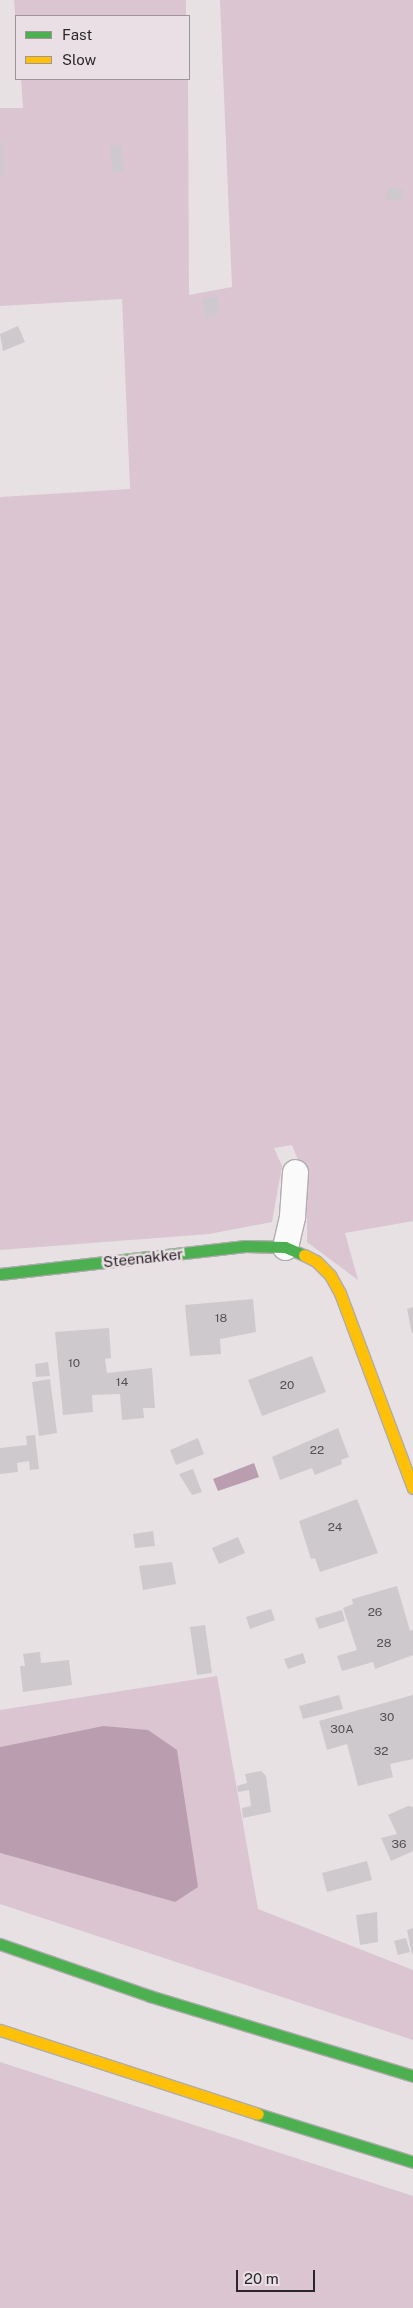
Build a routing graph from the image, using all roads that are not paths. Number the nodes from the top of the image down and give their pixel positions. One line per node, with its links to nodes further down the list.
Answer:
1 (295, 1172): 2 (street)
2 (285, 1247): 3 (main road, Steenakker); 4 (main road, Steenakker)
3 (0, 1274)
4 (413, 1488)
5 (0, 1944): 7 (main road)
6 (0, 2030): 8 (main road)
7 (413, 2076)
8 (413, 2162)

